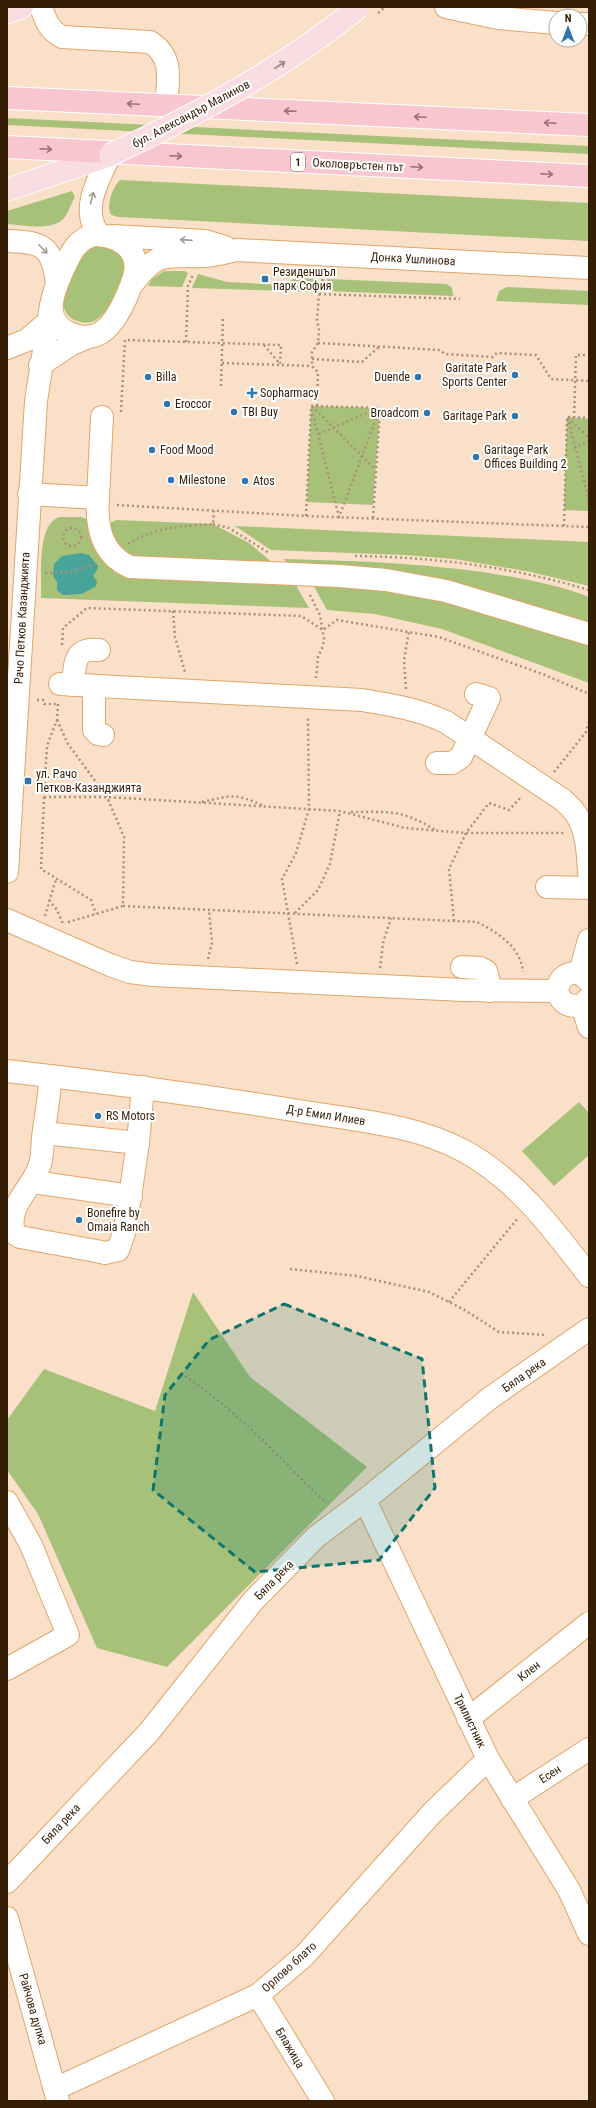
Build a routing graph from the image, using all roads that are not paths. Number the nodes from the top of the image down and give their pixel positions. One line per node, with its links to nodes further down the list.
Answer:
1 (22, 7): 5 (main road)
2 (41, 7): 8 (street)
3 (359, 7): 11 (main road, бул. Александър Малинов, one-way to 3, bridge)
4 (446, 7): 6 (street)
5 (7, 12)
6 (548, 22)
7 (7, 98): 8 (highway, one-way to 7)
8 (166, 105): 9 (highway, one-way to 8)
9 (589, 125)
10 (7, 147): 12 (highway, Околовръстен път / 1, one-way to 12)
11 (110, 156): 13 (main road, бул. Александър Малинов); 14 (street, one-way to 11)
12 (589, 176)
13 (7, 190)
14 (105, 236): 16 (street, Донка Ушлинова, one-way to 14); 18 (street); 19 (street)
15 (7, 240): 19 (street, one-way to 19)
16 (237, 250): 17 (street, Донка Ушлинова); 18 (street, Донка Ушлинова)
17 (589, 268)
18 (132, 282): 21 (street)
19 (57, 283): 20 (street)
20 (49, 314): 21 (street); 22 (street); 23 (street, Рачо Петков Казанджията)
21 (91, 336): 23 (street)
22 (7, 348): 23 (street)
23 (40, 365): 25 (street, Рачо Петков Казанджията)
24 (111, 417): 26 (street)
25 (29, 494): 26 (street); 29 (street, Рачо Петков Казанджията)
26 (107, 498): 27 (street)
27 (589, 634)
28 (99, 650): 30 (street)
29 (14, 655): 35 (street, Рачо Петков Казанджията)
30 (76, 685): 32 (street); 33 (street)
31 (489, 698): 33 (street)
32 (103, 735)
33 (471, 738): 34 (street); 37 (street)
34 (437, 764)
35 (10, 771): 36 (street, Рачо Петков Казанджията)
36 (7, 872)
37 (589, 872)
38 (547, 887): 39 (street)
39 (589, 888)
40 (7, 920): 44 (street)
41 (589, 940): 43 (street)
42 (462, 967): 44 (street)
43 (584, 977): 45 (street)
44 (489, 991): 45 (street)
45 (557, 991): 46 (street)
46 (586, 1001): 47 (street)
47 (589, 1027)
48 (7, 1070): 49 (street, Д-р Емил Илиев)
49 (51, 1076): 50 (street, Д-р Емил Илиев); 51 (street)
50 (143, 1087): 52 (street); 55 (street, Д-р Емил Илиев)
51 (44, 1133): 52 (street); 53 (street)
52 (138, 1143): 54 (street)
53 (33, 1182): 54 (street); 54 (street)
54 (131, 1196)
55 (589, 1276)
56 (589, 1329): 57 (street, Бяла река)
57 (365, 1500): 61 (street, Трилистник); 65 (street, Бяла река)
58 (7, 1502): 60 (street)
59 (589, 1623): 61 (street, Клен)
60 (7, 1670)
61 (468, 1719): 63 (street, Трилистник)
62 (589, 1749): 64 (street, Есен)
63 (488, 1759): 64 (street, Трилистник); 68 (street, Орлово блато)
64 (512, 1799): 67 (street, Трилистник)
65 (7, 1882)
66 (7, 1918): 69 (street, Райчова дупка)
67 (589, 1934)
68 (258, 1995): 69 (street, Орлово блато); 70 (street, Блажица)
69 (57, 2095)
70 (323, 2101)

